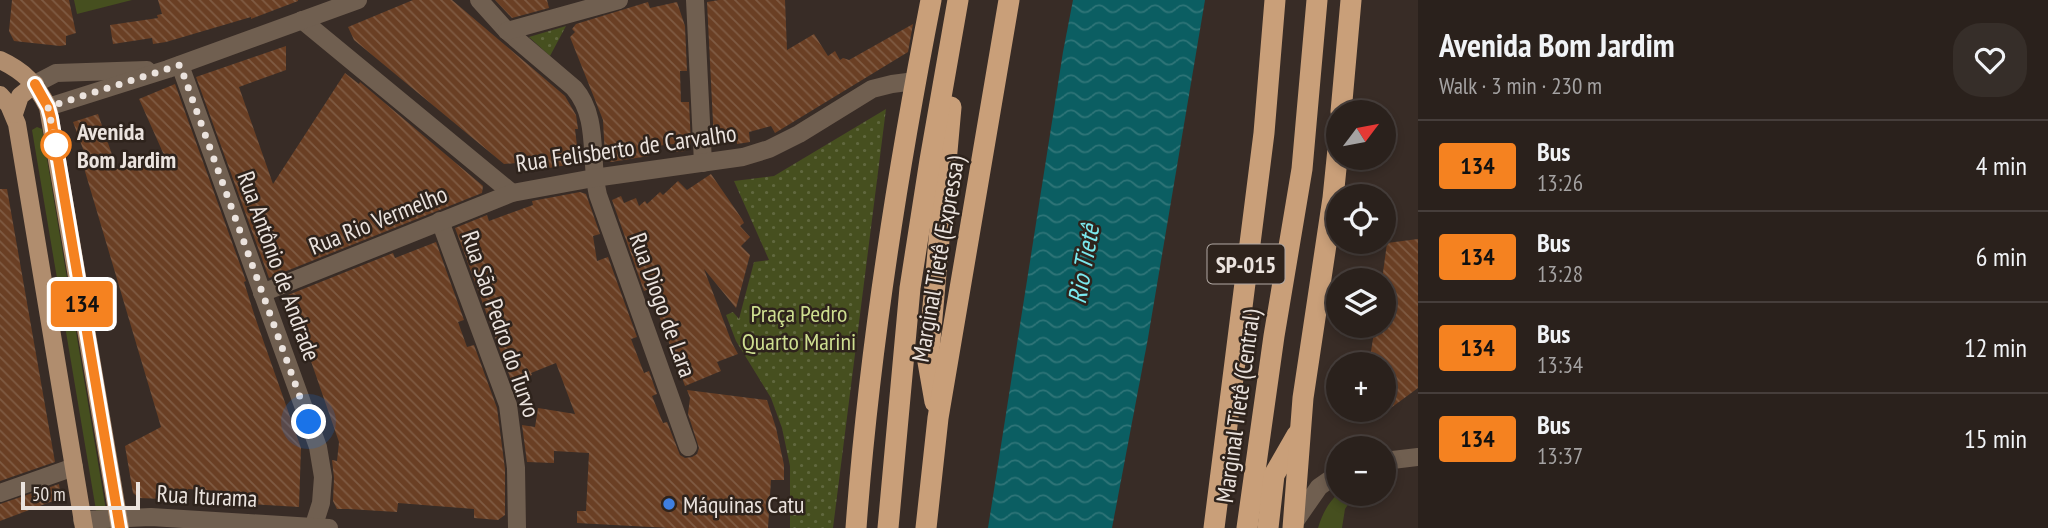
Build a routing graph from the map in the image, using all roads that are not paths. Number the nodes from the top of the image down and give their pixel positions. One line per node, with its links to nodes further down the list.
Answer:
1 (358, 0): 11 (street)
2 (479, 0): 12 (street, Rua Diogo de Lara)
3 (619, 0): 12 (street)
4 (695, 0): 22 (street)
5 (931, 0): 16 (highway)
6 (958, 0): 13 (highway)
7 (1009, 0): 28 (highway, Marginal Tietê (Expressa))
8 (1275, 0): 44 (highway, SP-015)
9 (1317, 0): 45 (highway, Marginal Tietê (Central))
10 (1351, 0): 19 (highway)
11 (302, 20): 15 (street); 25 (street, Rua Felisberto de Carvalho)
12 (507, 31): 24 (street, Rua Diogo de Lara)
13 (951, 35): 28 (highway); 42 (highway)
14 (0, 60): 17 (main road)
15 (174, 67): 17 (street); 20 (street); 27 (street, Rua Antônio de Andrade)
16 (915, 81): 22 (street, Rua Felisberto de Carvalho); 41 (highway)
17 (35, 84): 20 (main road); 21 (main road)
18 (0, 95): 21 (main road)
19 (1342, 100)
20 (48, 107): 36 (main road)
21 (14, 114): 33 (main road)
22 (703, 163): 24 (street, Rua Felisberto de Carvalho)
23 (1336, 170): 29 (highway)
24 (594, 178): 25 (street, Rua Felisberto de Carvalho); 30 (street, Rua Diogo de Lara)
25 (512, 193): 26 (street, Rua Rio Vermelho)
26 (440, 221): 27 (street, Rua Rio Vermelho); 40 (street, Rua São Pedro do Turvo)
27 (262, 293): 39 (street, Rua Antônio de Andrade)
28 (938, 418): 43 (highway, Marginal Tietê (Expressa))
29 (1301, 427): 38 (highway); 46 (highway)
30 (688, 447)
31 (1418, 457): 32 (street)
32 (1396, 460)
33 (74, 467): 35 (street); 37 (main road)
34 (1326, 482): 38 (street)
35 (0, 494)
36 (119, 523): 37 (street, Rua Iturama); 39 (street, Rua Iturama)
37 (83, 524)
38 (1293, 527)
39 (318, 528)
40 (517, 528)
41 (856, 528)
42 (888, 528)
43 (926, 528)
44 (1214, 528)
45 (1247, 528)
46 (1268, 528)

